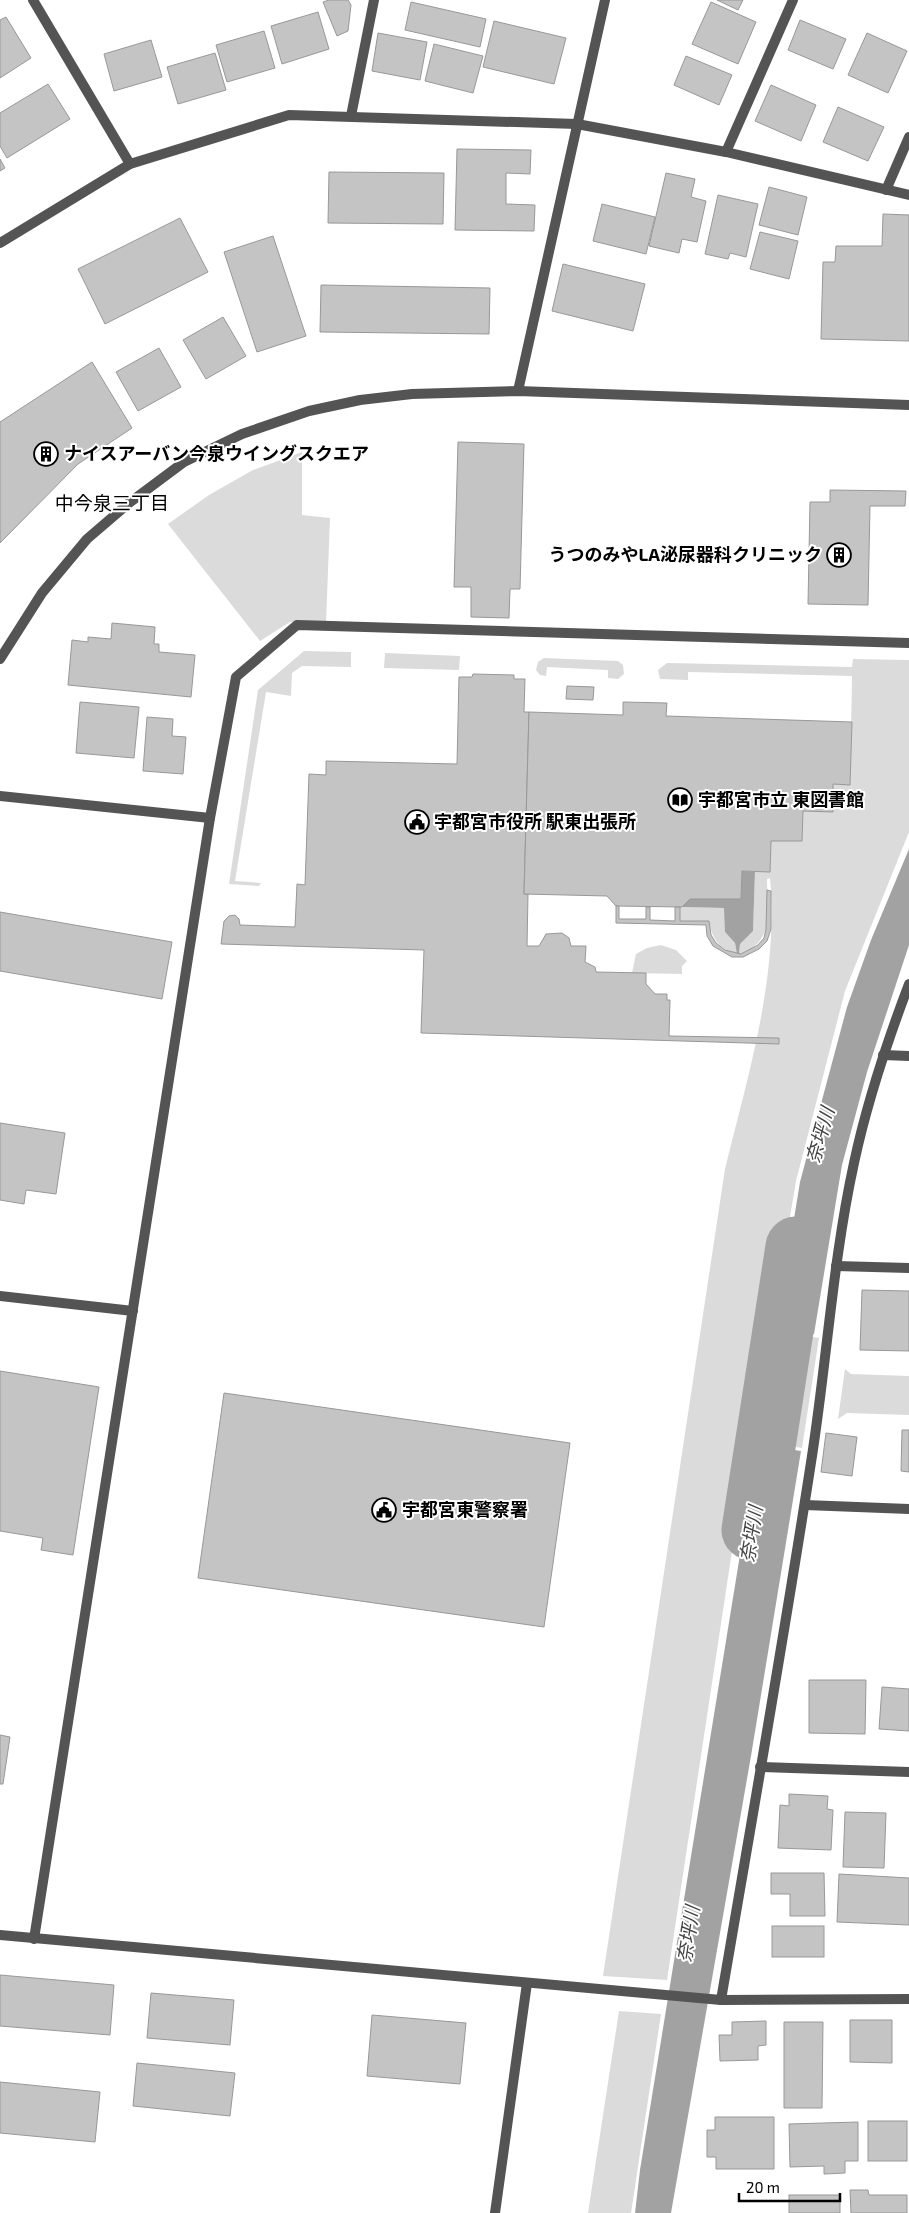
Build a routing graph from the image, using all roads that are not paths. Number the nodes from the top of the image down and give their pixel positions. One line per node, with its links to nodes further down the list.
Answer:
1 (33, 0): 9 (street)
2 (374, 0): 5 (street)
3 (605, 0): 6 (street)
4 (793, 0): 8 (street)
5 (350, 116): 6 (street); 9 (street)
6 (577, 124): 8 (street); 13 (street)
7 (909, 137): 10 (street)
8 (726, 152): 10 (street)
9 (130, 164): 12 (street)
10 (886, 190): 11 (street)
11 (909, 195)
12 (0, 243)
13 (518, 391): 14 (street); 16 (street)
14 (909, 405)
15 (909, 643): 18 (street)
16 (0, 659)
17 (0, 796): 18 (street)
18 (210, 818): 25 (street)
19 (909, 984): 20 (street)
20 (882, 1055): 21 (street); 22 (street)
21 (909, 1056)
22 (836, 1266): 23 (street); 26 (street)
23 (909, 1268)
24 (0, 1296): 25 (street)
25 (133, 1311): 31 (street)
26 (805, 1505): 27 (street); 28 (street)
27 (909, 1509)
28 (760, 1768): 29 (street); 34 (street)
29 (909, 1772)
30 (0, 1935): 31 (street)
31 (34, 1938): 32 (street)
32 (527, 1983): 34 (street); 35 (street)
33 (909, 1999): 34 (street)
34 (721, 2000)
35 (495, 2213)

